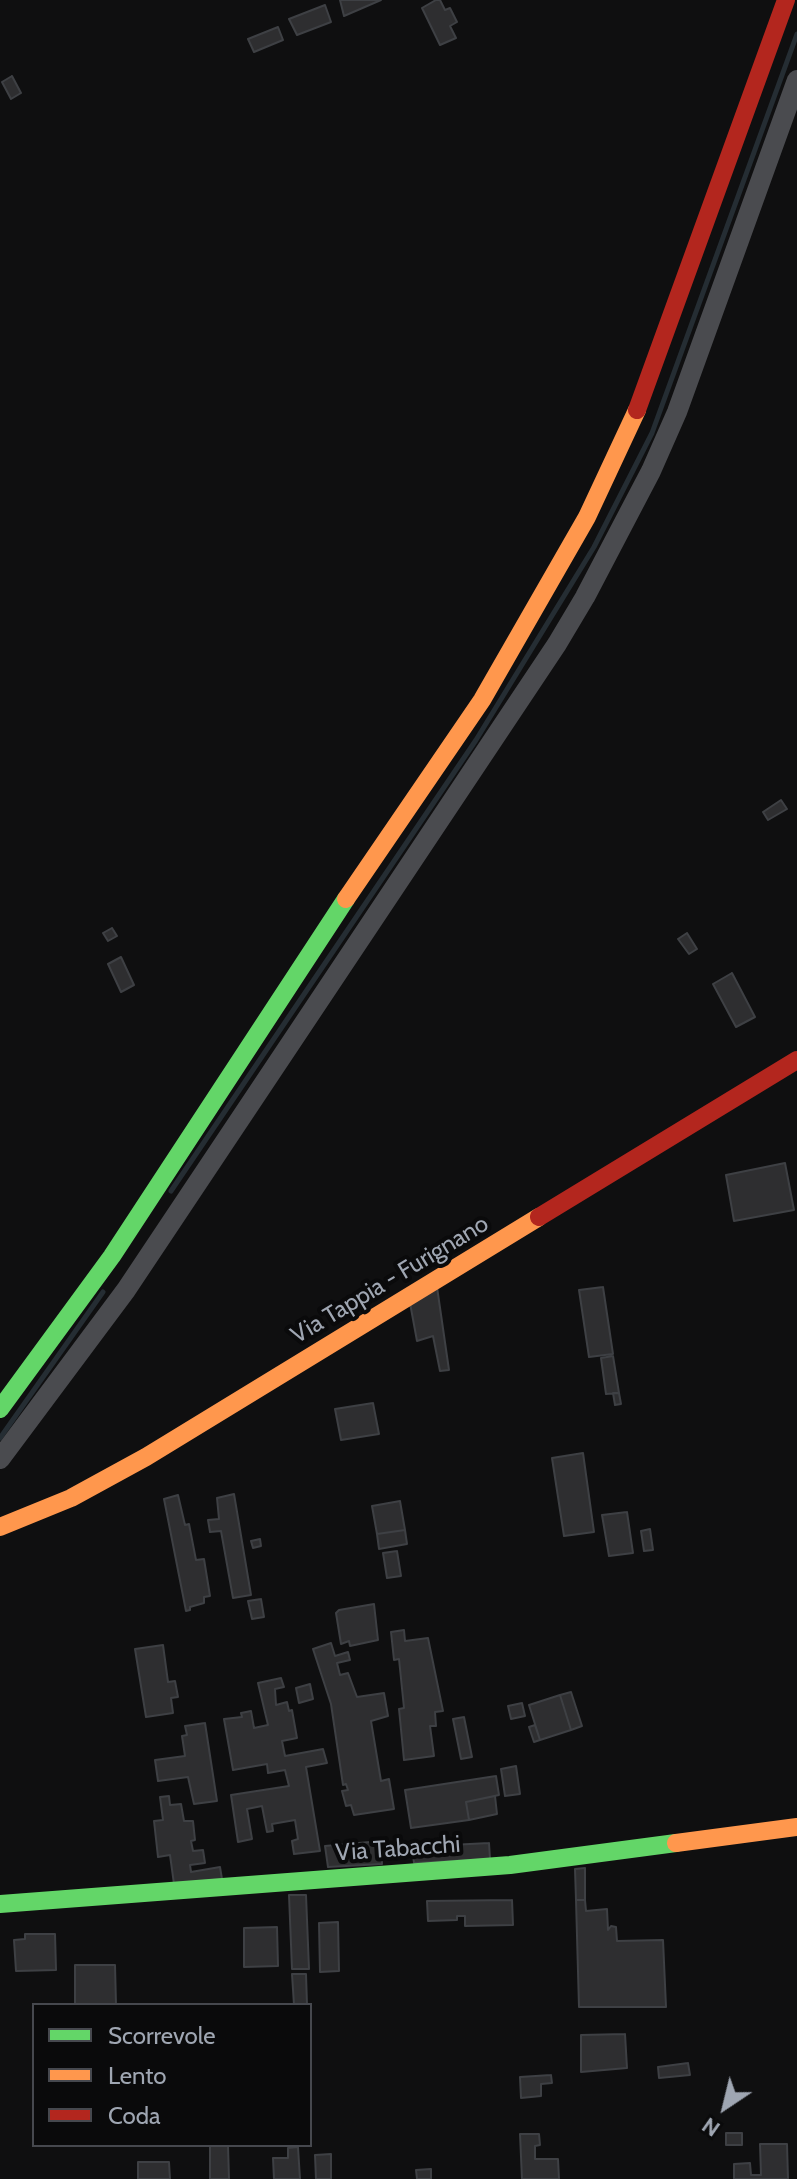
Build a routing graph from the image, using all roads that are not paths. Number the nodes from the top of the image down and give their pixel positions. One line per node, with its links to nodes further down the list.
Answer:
1 (786, 0): 4 (street)
2 (797, 80): 5 (street)
3 (797, 1060): 6 (street, Via Tappia - Furignano)
4 (0, 1409)
5 (0, 1459)
6 (0, 1527)
7 (797, 1827): 8 (street, Via Tabacchi)
8 (0, 1904)

